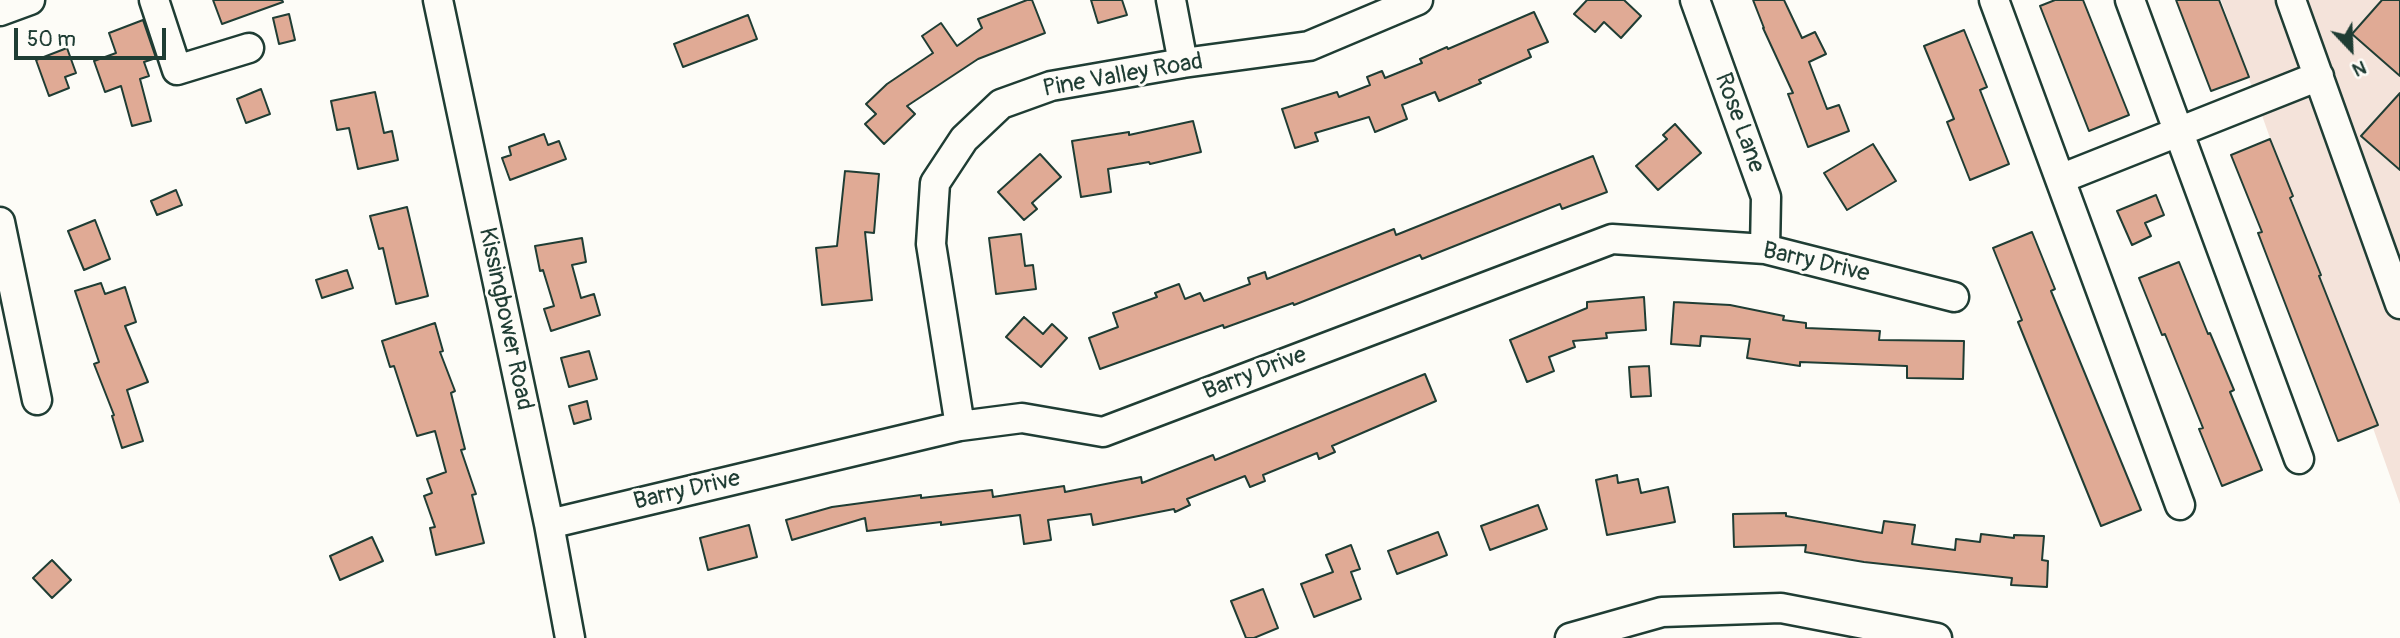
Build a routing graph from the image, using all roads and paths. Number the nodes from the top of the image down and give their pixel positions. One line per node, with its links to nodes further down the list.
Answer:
1 (30, 0): 10 (street)
2 (154, 0): 11 (street)
3 (438, 0): 24 (street, Kissingbower Road)
4 (1171, 0): 12 (street)
5 (1418, 0): 12 (street, Pine Valley Road)
6 (1695, 0): 17 (street, Rose Lane)
7 (1994, 0): 15 (street)
8 (2130, 0): 14 (street)
9 (2291, 0): 13 (street)
10 (1, 7)
11 (249, 48)
12 (1183, 63): 21 (street, Pine Valley Road)
13 (2319, 76): 14 (street); 19 (street)
14 (2179, 132): 15 (street); 22 (street)
15 (2060, 179): 23 (street)
16 (0, 222): 20 (street)
17 (1765, 249): 18 (street, Barry Drive); 21 (street, Barry Drive)
18 (1954, 297)
19 (2400, 304)
20 (37, 400)
21 (960, 426): 24 (street, Barry Drive)
22 (2299, 459)
23 (2180, 505)
24 (549, 524): 25 (street, Kissingbower Road)
25 (570, 638)
26 (1570, 638): 27 (street)
27 (1937, 638)

